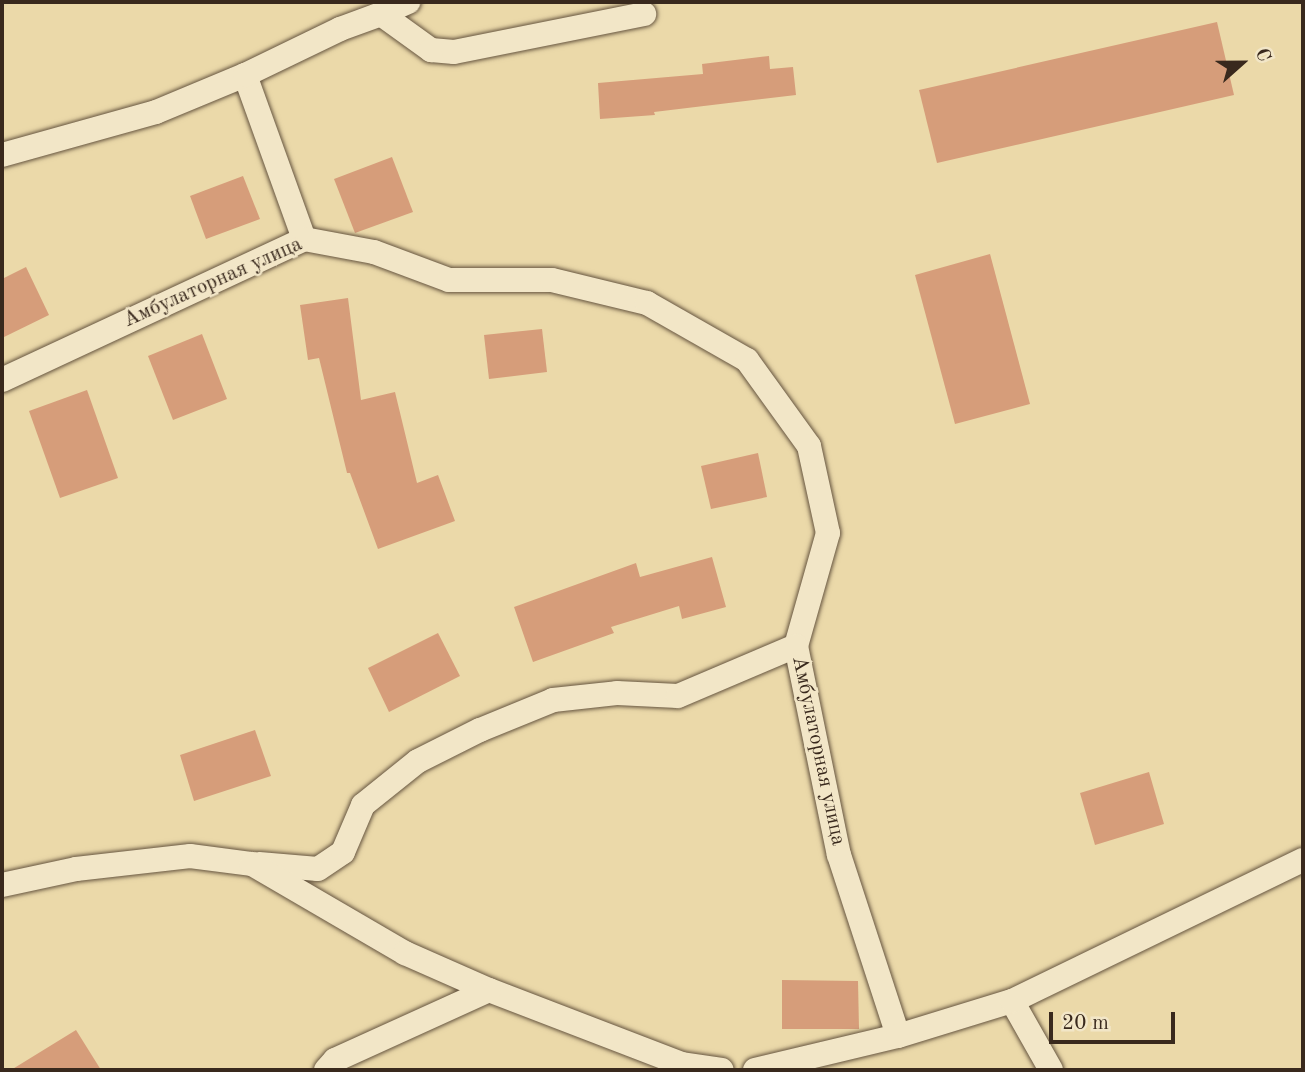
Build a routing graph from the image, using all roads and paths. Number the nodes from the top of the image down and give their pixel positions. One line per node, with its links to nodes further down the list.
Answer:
1 (408, 2): 2 (lane)
2 (381, 14): 3 (lane); 4 (lane)
3 (644, 14)
4 (245, 75): 5 (lane); 6 (lane)
5 (2, 155)
6 (304, 239): 7 (lane, Амбулаторная улица); 8 (lane, Амбулаторная улица)
7 (2, 380)
8 (796, 646): 10 (lane); 14 (lane, Амбулаторная улица)
9 (1303, 860): 13 (lane)
10 (251, 864): 11 (lane); 12 (lane)
11 (2, 885)
12 (489, 990): 15 (lane); 16 (lane)
13 (1012, 1001): 14 (lane); 19 (lane)
14 (898, 1036): 18 (lane)
15 (681, 1067): 17 (lane)
16 (326, 1070)
17 (722, 1070)
18 (755, 1070)
19 (1051, 1070)

